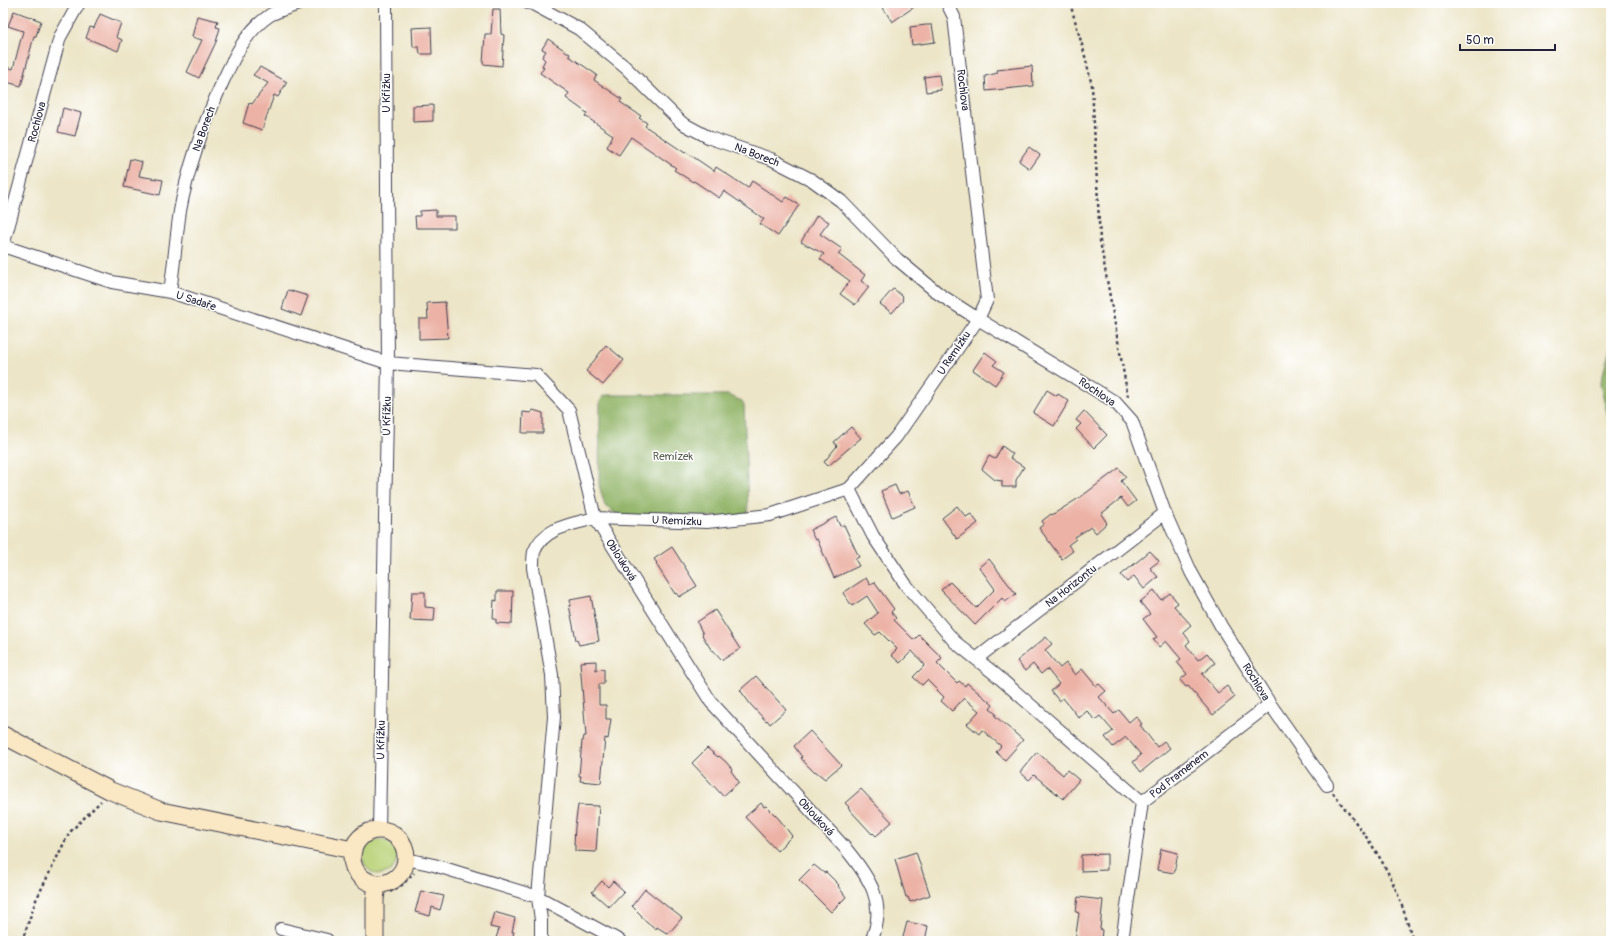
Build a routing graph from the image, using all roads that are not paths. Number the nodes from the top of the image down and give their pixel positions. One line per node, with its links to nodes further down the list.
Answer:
1 (79, 3): 6 (street, Rochlova)
2 (301, 3): 7 (street, Na Borech)
3 (386, 3): 9 (street, U Křížku)
4 (528, 3): 8 (street, Na Borech)
5 (947, 3): 8 (street, Rochlova)
6 (3, 246): 7 (street, U Sadaře)
7 (170, 292): 9 (street, U Sadaře)
8 (978, 319): 10 (street, U Remízku); 11 (street, Rochlova)
9 (388, 363): 12 (street); 18 (street, U Křížku)
10 (850, 489): 12 (street, U Remízku); 13 (street)
11 (1166, 513): 13 (street, Na Horizontu); 14 (street, Rochlova)
12 (595, 518): 22 (street); 29 (street, Oblouková)
13 (976, 659): 17 (street)
14 (1270, 704): 16 (street, Rochlova); 17 (street, Pod Pramenem)
15 (3, 735): 19 (street)
16 (1327, 785)
17 (1142, 802): 30 (street, Pod Pramenem)
18 (379, 830): 19 (street); 20 (street)
19 (353, 850): 21 (street)
20 (411, 865): 21 (street); 22 (street)
21 (382, 890): 26 (street)
22 (538, 897): 27 (street); 28 (street)
23 (280, 929): 24 (street)
24 (303, 938): 25 (street)
25 (327, 940)
26 (375, 941)
27 (541, 941)
28 (620, 941)
29 (871, 941)
30 (1122, 941)

